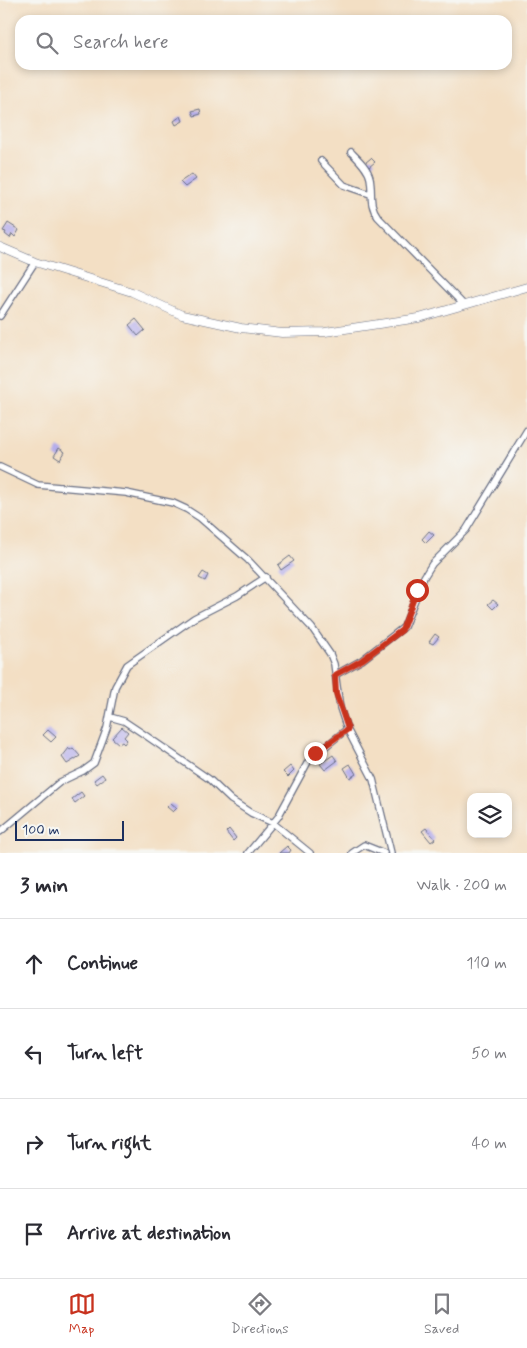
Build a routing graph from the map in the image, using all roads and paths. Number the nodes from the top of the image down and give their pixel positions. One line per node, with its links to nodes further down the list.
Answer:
1 (350, 152): 3 (street)
2 (321, 161): 3 (street)
3 (370, 194): 7 (street)
4 (0, 247): 5 (street)
5 (36, 262): 7 (street); 8 (street)
6 (527, 287): 7 (street)
7 (463, 304)
8 (0, 316)
9 (527, 430): 12 (street)
10 (0, 467): 11 (street)
11 (266, 577): 12 (street); 13 (street)
12 (335, 675): 14 (street)
13 (110, 717): 15 (street); 16 (street)
14 (348, 729): 15 (street); 21 (street)
15 (272, 823): 17 (street); 18 (street)
16 (0, 832)
17 (248, 853)
18 (310, 853)
19 (352, 853): 20 (street)
20 (384, 853)
21 (391, 853)

